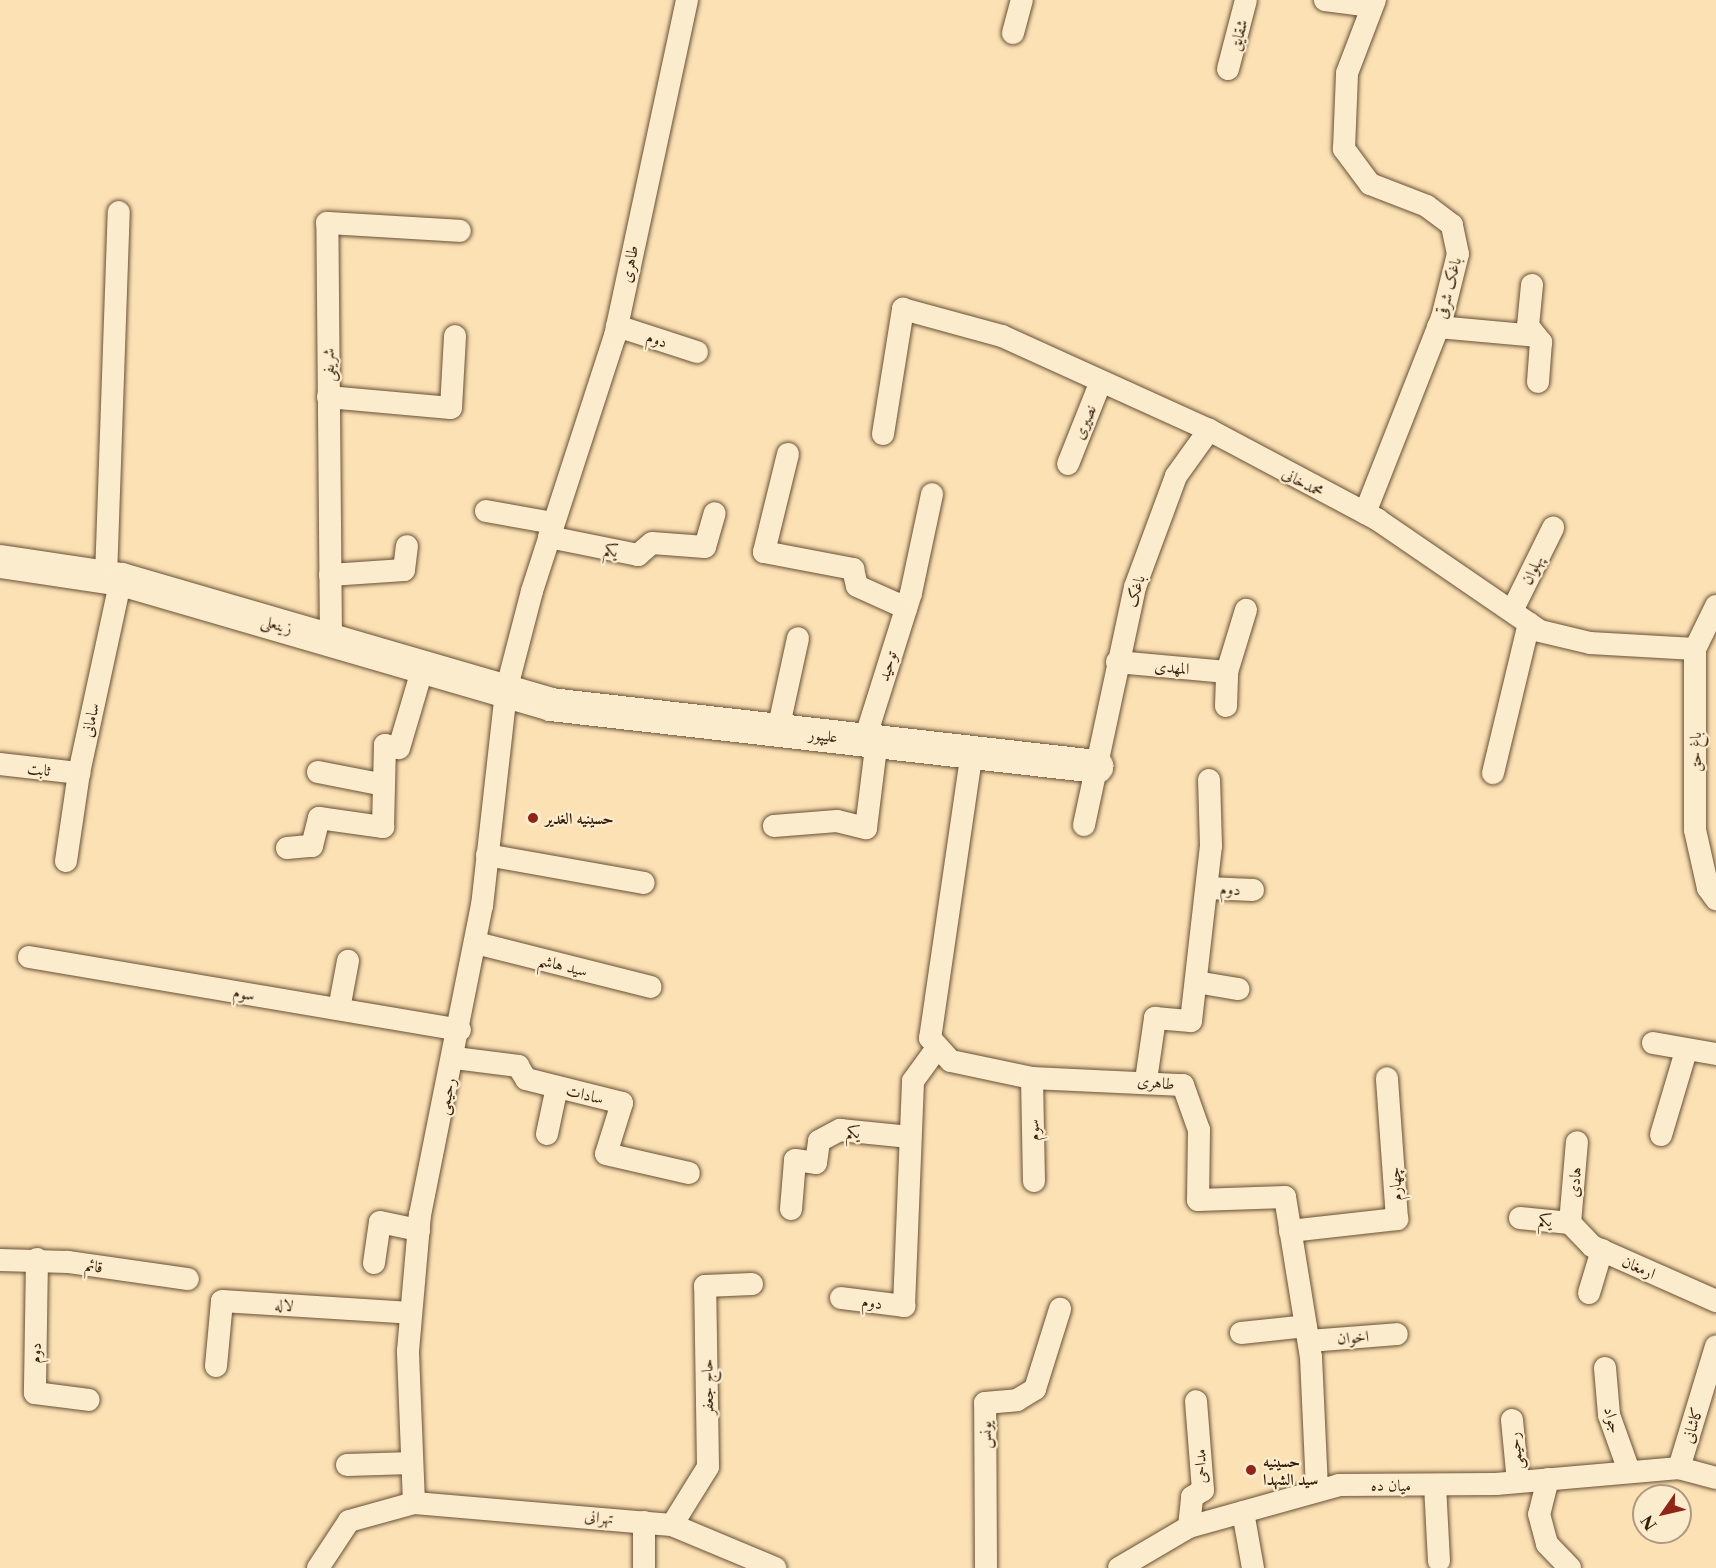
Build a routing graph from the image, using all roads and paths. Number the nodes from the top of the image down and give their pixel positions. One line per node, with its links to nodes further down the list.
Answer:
1 (687, 0): 11 (street, طاهری)
2 (1022, 0): 6 (street)
3 (1246, 0): 7 (street, شقایق)
4 (1325, 0): 5 (street)
5 (1372, 3): 12 (street, باغک شرقی)
6 (1013, 33)
7 (1228, 69)
8 (119, 212): 32 (street, سامانی)
9 (460, 231): 18 (street, شریفی)
10 (1532, 285): 14 (street)
11 (617, 326): 15 (street, دوم); 28 (street, طاهری)
12 (1438, 327): 14 (street); 26 (street, باغک شرقی)
13 (454, 336): 18 (street)
14 (1536, 336): 17 (street)
15 (697, 352)
16 (1101, 381): 19 (street, محمدخانی); 20 (street, محمدخانی); 22 (street, نصیری)
17 (1538, 382)
18 (328, 397): 31 (street, شریفی)
19 (1209, 430): 26 (street, محمدخانی); 40 (street, باغک)
20 (883, 434)
21 (788, 454): 33 (street)
22 (1068, 464)
23 (932, 494): 33 (street, توحید)
24 (486, 511): 28 (street)
25 (715, 513): 28 (street, یکم)
26 (1365, 513): 36 (street, محمدخانی)
27 (1553, 528): 36 (street, پهلوان)
28 (551, 530): 43 (street, طاهری)
29 (407, 546): 31 (street)
30 (0, 561): 32 (street, زینعلی)
31 (330, 575): 38 (street, شریفی)
32 (113, 578): 38 (street, زینعلی); 52 (street, سامانی)
33 (908, 600): 47 (street, توحید)
34 (1716, 606): 39 (street, باغ حق)
35 (1246, 609): 42 (street)
36 (1521, 617): 39 (street, محمدخانی); 53 (street, پهلوان)
37 (798, 638): 46 (street)
38 (331, 640): 41 (street, زینعلی)
39 (1695, 649): 64 (street, باغ حق)
40 (1117, 662): 42 (street, المهدی); 50 (street, باغک)
41 (423, 667): 43 (street, زینعلی); 55 (street)
42 (1227, 672): 45 (street)
43 (506, 691): 44 (street, زینعلی); 59 (street, رحیمی)
44 (550, 704): 46 (street, علیپور)
45 (1226, 706)
46 (778, 729): 47 (street, علیپور)
47 (871, 740): 48 (street, علیپور); 57 (street, توحید)
48 (972, 751): 50 (street, علیپور); 74 (street)
49 (0, 764): 52 (street, ثابت)
50 (1095, 765): 56 (street, باغک)
51 (318, 772): 55 (street)
52 (79, 773): 60 (street, سامانی)
53 (1494, 774)
54 (1209, 780): 62 (street)
55 (384, 785): 58 (street)
56 (1084, 825)
57 (774, 826)
58 (287, 848)
59 (488, 855): 61 (street); 65 (street, رحیمی)
60 (66, 861)
61 (644, 883)
62 (1207, 888): 63 (street, دوم); 68 (street)
63 (1253, 890)
64 (1716, 899)
65 (476, 943): 69 (street, سید هاشم); 72 (street, رحیمی)
66 (28, 957): 71 (street, سوم)
67 (348, 961): 71 (street)
68 (1196, 982): 70 (street); 80 (street)
69 (651, 987)
70 (1238, 989)
71 (339, 1009): 72 (street, سوم)
72 (460, 1030): 77 (street, رحیمی)
73 (1653, 1044): 75 (street)
74 (936, 1049): 78 (street, طاهری); 84 (street)
75 (1686, 1050): 76 (street); 83 (street)
76 (1716, 1054)
77 (455, 1058): 81 (street, سادات); 91 (street, رحیمی)
78 (1032, 1078): 80 (street, طاهری); 87 (street, سوم)
79 (1387, 1078): 92 (street, چهارم)
80 (1146, 1080): 92 (street, طاهری)
81 (557, 1087): 82 (street); 86 (street, سادات)
82 (547, 1134)
83 (1660, 1135)
84 (910, 1137): 88 (street, یکم); 100 (street, دوم)
85 (1577, 1142): 90 (street, هادی)
86 (689, 1173)
87 (1035, 1181)
88 (791, 1209)
89 (1520, 1218): 90 (street, یکم)
90 (1570, 1223): 93 (street, ارمغان)
91 (419, 1230): 96 (street); 103 (street, رحیمی)
92 (1290, 1231): 105 (street, طاهری)
93 (1602, 1250): 99 (street); 101 (street, ارمغان)
94 (36, 1258): 95 (street, قائم); 97 (street, قائم); 110 (street, دوم)
95 (0, 1260)
96 (374, 1263)
97 (188, 1279)
98 (752, 1284): 125 (street, حاج جعفر)
99 (1589, 1293)
100 (841, 1298)
101 (1716, 1301)
102 (1060, 1309): 131 (street, یونس)
103 (411, 1313): 108 (street, لاله); 113 (street, رحیمی)
104 (1241, 1333): 105 (street, اخوان)
105 (1307, 1334): 106 (street, اخوان); 121 (street, طاهری)
106 (1397, 1334)
107 (1716, 1346): 115 (street, کاشانی)
108 (216, 1366)
109 (1605, 1368): 116 (street, جواد)
110 (89, 1400)
111 (1196, 1401): 126 (street, مداحی)
112 (1512, 1420): 119 (street, رحیمی)
113 (412, 1463): 114 (street); 122 (street, رحیمی)
114 (347, 1465)
115 (1679, 1468): 116 (street, میان ده); 117 (street, میان ده)
116 (1629, 1471): 118 (street, میان ده)
117 (1716, 1478)
118 (1548, 1479): 119 (street, میان ده); 134 (street)
119 (1518, 1482): 120 (street, میان ده)
120 (1435, 1485): 121 (street, میان ده); 127 (street)
121 (1317, 1491): 123 (street, میان ده)
122 (414, 1503): 124 (street, تهرانی); 128 (street)
123 (1243, 1512): 126 (street, میان ده); 133 (street)
124 (644, 1522): 125 (street, تهرانی); 129 (street)
125 (672, 1525): 130 (street, تهرانی)
126 (1189, 1527): 132 (street, میان ده)
127 (1439, 1561)
128 (318, 1568)
129 (644, 1568)
130 (775, 1568)
131 (986, 1568)
132 (1119, 1568)
133 (1253, 1568)
134 (1570, 1568)

